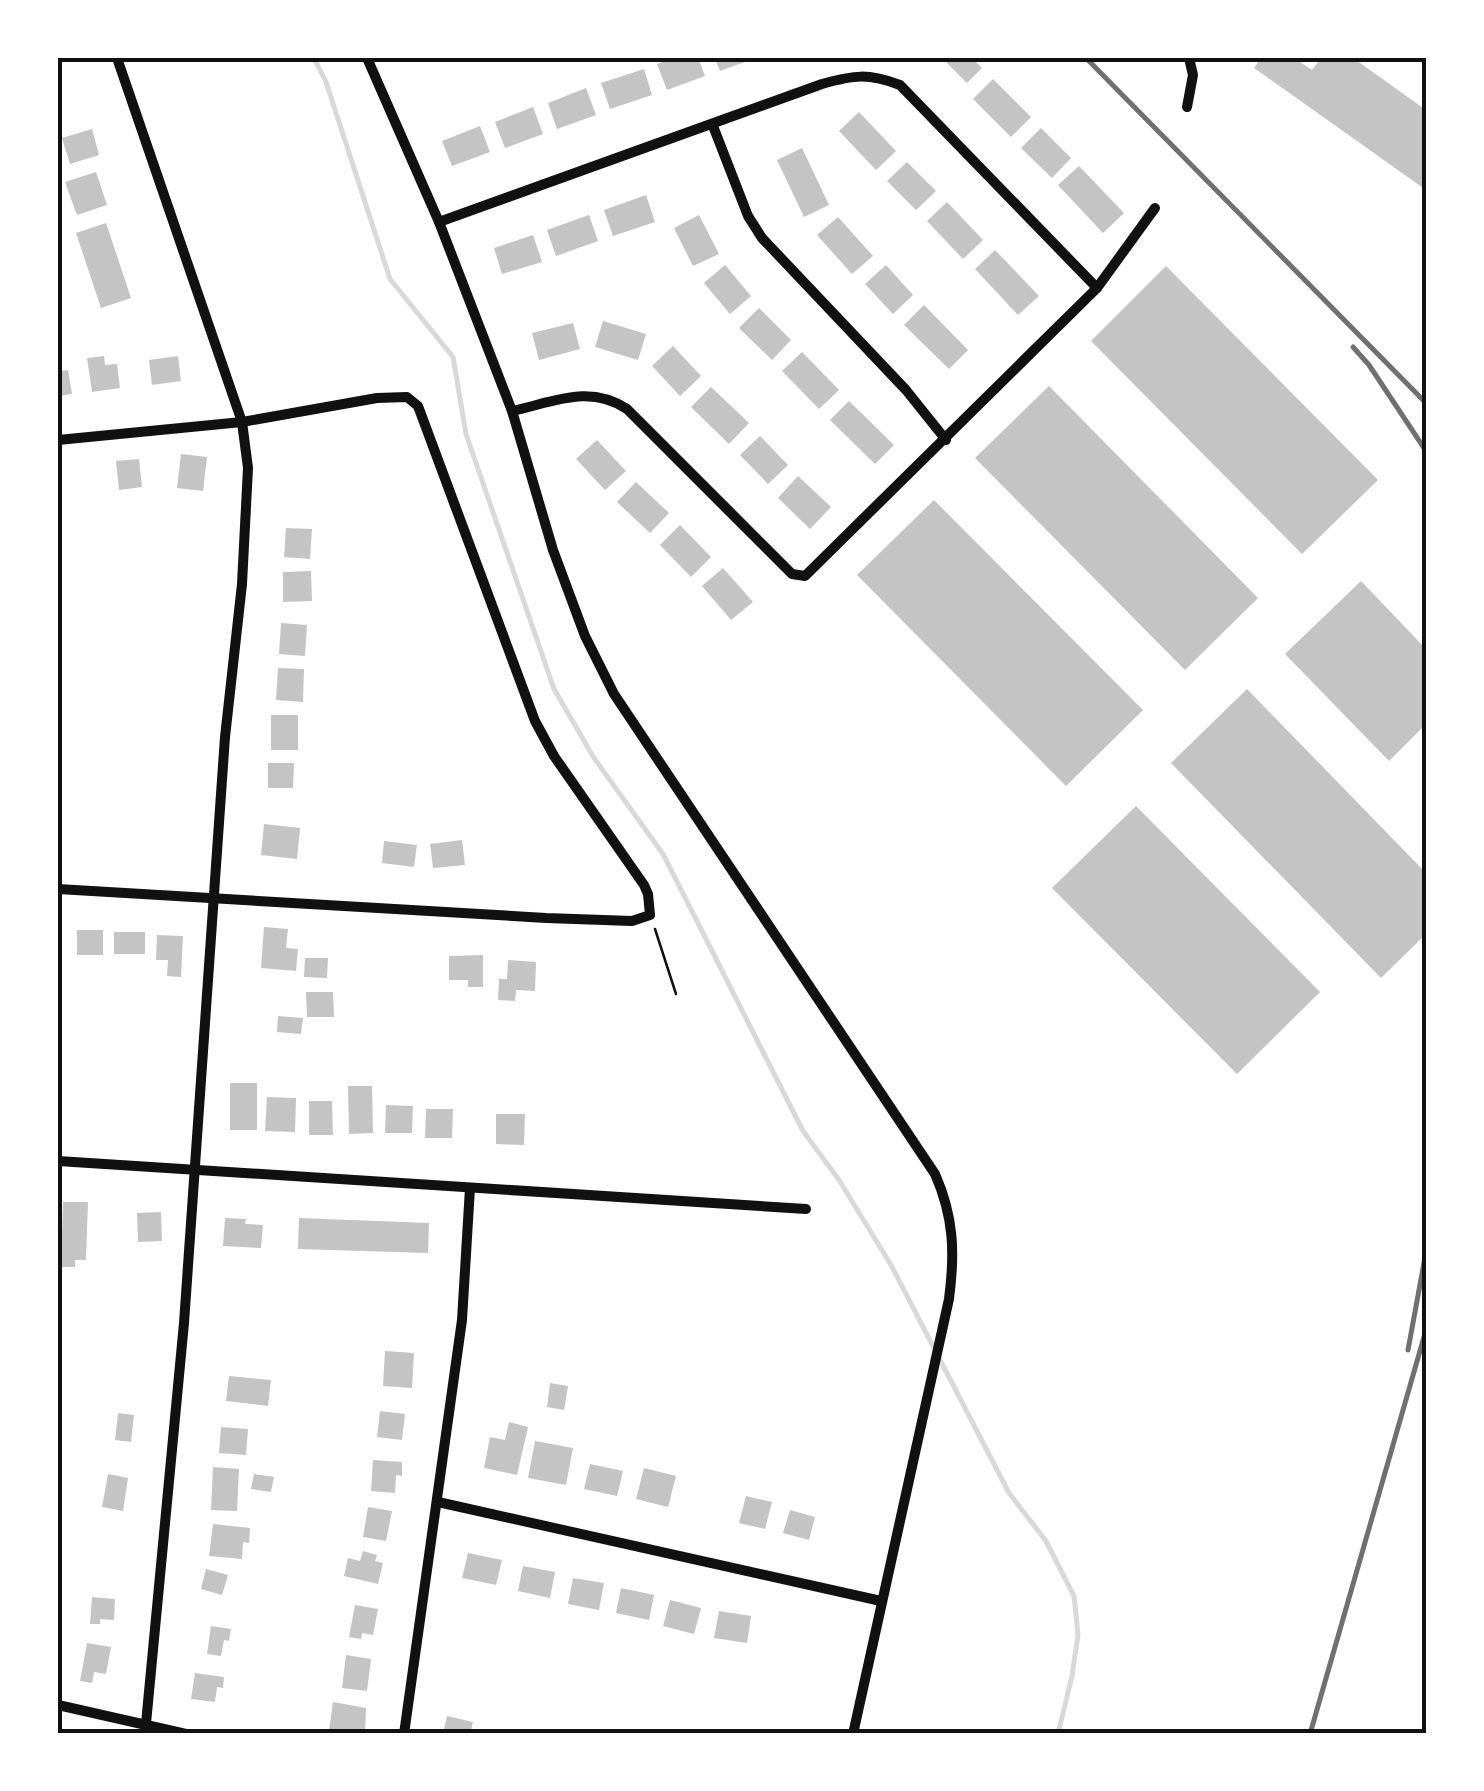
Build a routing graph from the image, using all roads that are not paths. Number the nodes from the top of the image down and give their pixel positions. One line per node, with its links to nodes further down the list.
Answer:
1 (117, 58): 10 (street)
2 (367, 58): 7 (street)
3 (1189, 58): 4 (street)
4 (1188, 107)
5 (713, 126): 7 (street); 8 (street); 12 (street)
6 (1154, 208): 8 (street)
7 (439, 222): 9 (street)
8 (1097, 288): 12 (street)
9 (512, 411): 12 (street); 20 (street)
10 (242, 422): 11 (street); 14 (street); 14 (street)
11 (58, 440)
12 (946, 440)
13 (58, 889): 14 (street)
14 (213, 898): 16 (street)
15 (58, 1161): 16 (street)
16 (194, 1170): 17 (street); 22 (street)
17 (470, 1188): 18 (street); 19 (street)
18 (806, 1210)
19 (438, 1502): 20 (street); 24 (street)
20 (882, 1601): 25 (street)
21 (58, 1705): 22 (street)
22 (145, 1729): 23 (street)
23 (186, 1734)
24 (404, 1734)
25 (852, 1734)

